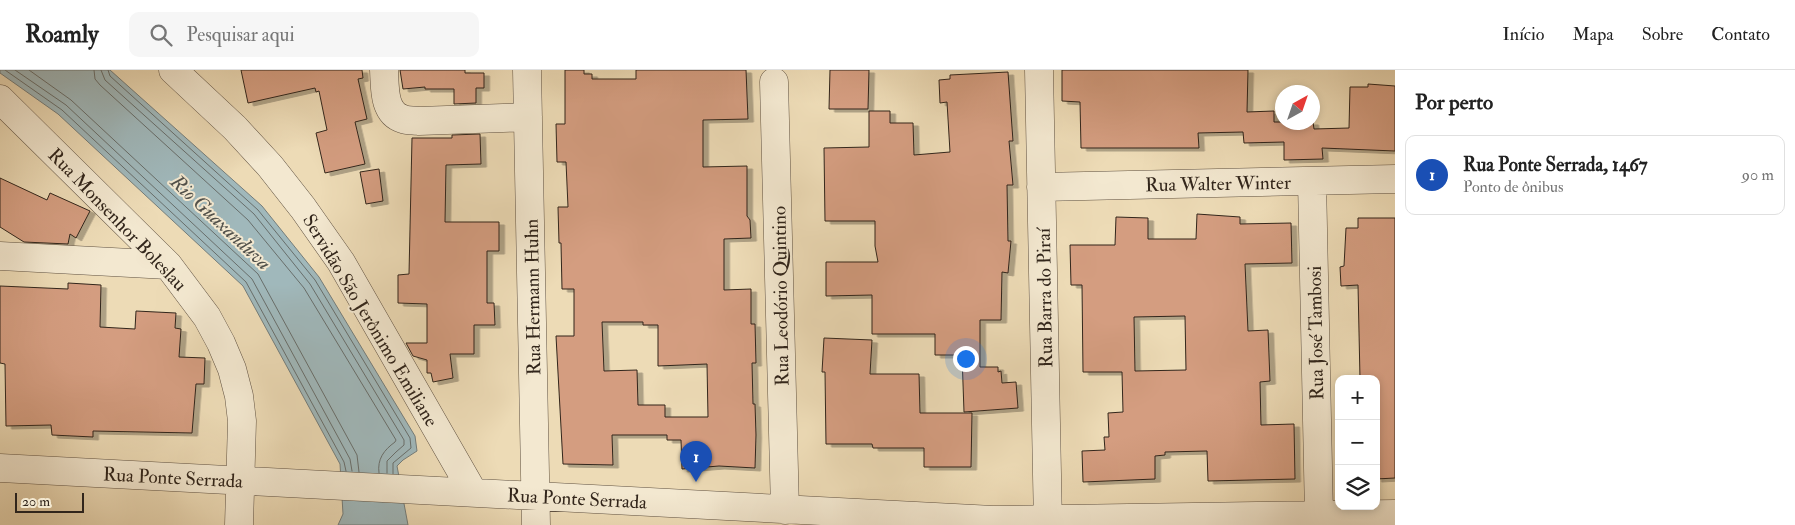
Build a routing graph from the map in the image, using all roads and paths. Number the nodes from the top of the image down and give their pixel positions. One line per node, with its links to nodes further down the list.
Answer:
1 (173, 70): 6 (street, Servidão São Jerônimo Emiliane)
2 (384, 70): 8 (street)
3 (527, 70): 8 (street, Rua Hermann Huhn)
4 (1039, 70): 11 (street, Rua Barra do Piraí)
5 (774, 82): 18 (street, Rua Leodório Quintino)
6 (201, 83): 16 (street, Servidão São Jerônimo Emiliane)
7 (0, 99): 13 (street, Rua Monsenhor Boleslau)
8 (528, 117): 17 (street, Rua Hermann Huhn)
9 (1395, 179): 10 (street, Rua Walter Winter)
10 (1312, 181): 11 (street, Rua Walter Winter); 20 (street, Rua José Tambosi)
11 (1041, 187): 21 (street, Rua Barra do Piraí)
12 (0, 256): 13 (street)
13 (168, 265): 15 (street, Rua Monsenhor Boleslau)
14 (0, 468): 15 (street, Rua Ponte Serrada)
15 (241, 480): 16 (street, Rua Ponte Serrada); 22 (street, Rua Monsenhor Boleslau)
16 (473, 492): 17 (street, Rua Ponte Serrada)
17 (536, 496): 18 (street, Rua Ponte Serrada); 23 (street, Rua Hermann Huhn)
18 (785, 510): 21 (street, Rua Ponte Serrada)
19 (1395, 514): 20 (street, Rua Ponte Serrada)
20 (1319, 515): 21 (street, Rua Ponte Serrada)
21 (1048, 523)
22 (239, 525)
23 (536, 525)

